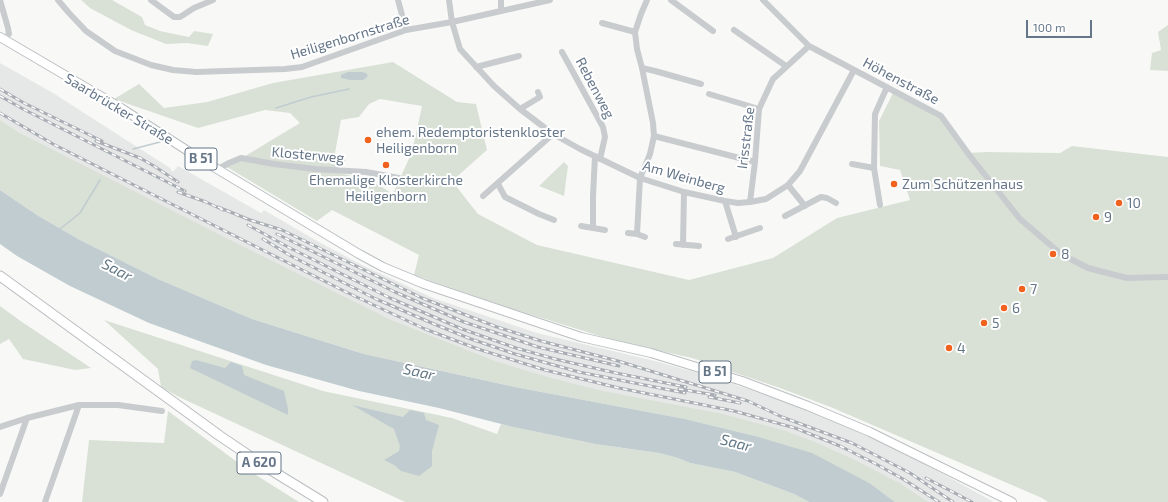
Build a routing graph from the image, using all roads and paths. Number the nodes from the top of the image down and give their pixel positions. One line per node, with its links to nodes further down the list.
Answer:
1 (0, 0): 19 (street)
2 (58, 0): 15 (street, Heiligenbornstraße)
3 (150, 0): 4 (street)
4 (213, 0)
5 (398, 0): 15 (street)
6 (449, 0): 13 (street, Am Weinberg)
7 (500, 0): 12 (street)
8 (550, 0): 12 (street, Heiligenbornstraße)
9 (647, 0): 18 (street)
10 (671, 0): 17 (street)
11 (763, 0): 20 (street, Höhenstraße)
12 (501, 11): 13 (street, Heiligenbornstraße)
13 (452, 22): 15 (street, Heiligenbornstraße); 24 (street, Am Weinberg)
14 (602, 23): 18 (street)
15 (406, 30)
16 (734, 30): 23 (street)
17 (713, 31)
18 (635, 32): 25 (street)
19 (2, 38): 39 (main road, Saarbrücker Straße / B 51)
20 (809, 46): 23 (street, Irisstraße); 26 (street, Höhenstraße)
21 (562, 52): 35 (street, Rebenweg)
22 (519, 56): 24 (street)
23 (786, 66): 32 (street, Irisstraße)
24 (476, 67): 31 (street, Am Weinberg)
25 (642, 68): 27 (street); 34 (street)
26 (854, 70): 28 (street, Höhenstraße); 43 (street, Am Weinberg)
27 (700, 84)
28 (887, 87): 38 (street); 66 (street, Höhenstraße)
29 (538, 92): 31 (street)
30 (709, 94): 32 (street)
31 (520, 109): 33 (street, Am Weinberg)
32 (759, 109): 36 (street, Irisstraße)
33 (553, 134): 35 (street, Am Weinberg); 42 (street)
34 (654, 136): 36 (street); 41 (street)
35 (598, 157): 41 (street, Am Weinberg); 54 (street, Rebenweg)
36 (755, 162): 47 (street, Irisstraße)
37 (852, 164): 38 (street)
38 (874, 168): 50 (street)
39 (218, 169): 40 (street, Klosterweg); 78 (main road, Saarbrücker Straße / B 51)
40 (398, 178)
41 (640, 178): 44 (street, Am Weinberg); 58 (street)
42 (498, 184): 45 (street); 52 (street)
43 (788, 185): 47 (street, Am Weinberg); 49 (street)
44 (684, 192): 46 (street, Am Weinberg); 63 (street)
45 (483, 196)
46 (725, 201): 47 (street, Am Weinberg); 60 (street)
47 (750, 202)
48 (836, 203): 49 (street)
49 (804, 206): 51 (street)
50 (880, 206)
51 (785, 216)
52 (554, 220)
53 (581, 226): 54 (street)
54 (593, 228): 56 (street)
55 (760, 228): 60 (street)
56 (605, 230)
57 (628, 233): 58 (street)
58 (637, 234): 59 (street)
59 (645, 237)
60 (736, 237): 61 (street)
61 (728, 239)
62 (676, 244): 63 (street)
63 (683, 245): 64 (street)
64 (699, 246)
65 (0, 276): 68 (highway, A 620)
66 (1168, 277)
67 (0, 283): 68 (highway, A 620)
68 (113, 362): 72 (highway, A 620)
69 (79, 405): 70 (street); 71 (street); 75 (street)
70 (162, 411)
71 (27, 418): 73 (street); 74 (street)
72 (196, 423): 76 (highway, A 620); 77 (highway, A 620)
73 (0, 428)
74 (0, 494)
75 (45, 502)
76 (312, 502)
77 (323, 502)
78 (1012, 502)

